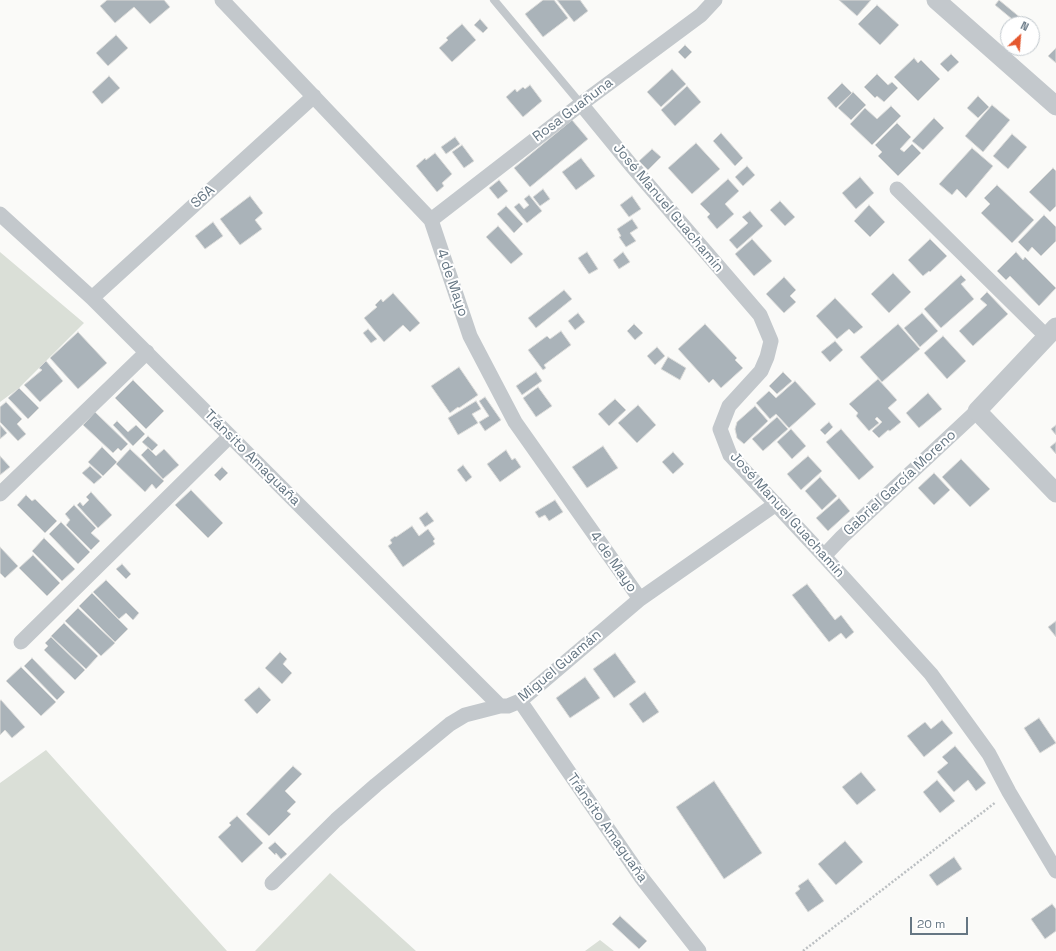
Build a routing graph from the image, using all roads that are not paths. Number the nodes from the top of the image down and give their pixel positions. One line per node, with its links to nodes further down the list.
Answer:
1 (222, 0): 5 (street, 4 de Mayo)
2 (494, 0): 6 (lane)
3 (714, 0): 6 (street, Rosa Guañuna)
4 (936, 0): 7 (street)
5 (314, 96): 10 (street, 4 de Mayo); 11 (street, S6A)
6 (581, 104): 10 (street, Rosa Guañuna); 18 (street, José Manuel Guachamín)
7 (1056, 106)
8 (897, 190): 12 (street)
9 (0, 214): 11 (street, Tránsito Amaguaña)
10 (431, 220): 20 (street, 4 de Mayo)
11 (92, 298): 13 (street, Tránsito Amaguaña)
12 (1051, 332): 14 (street, Gabriel García Moreno)
13 (147, 352): 15 (street, Tránsito Amaguaña); 17 (street)
14 (977, 411): 16 (street); 19 (street, Gabriel García Moreno)
15 (230, 436): 21 (street); 23 (street, Tránsito Amaguaña)
16 (1056, 493)
17 (0, 494)
18 (776, 504): 19 (street, José Manuel Guachamín); 20 (street, Miguel Guamán)
19 (824, 556): 24 (street, José Manuel Guachamín)
20 (640, 599): 22 (street, Miguel Guamán)
21 (21, 642)
22 (520, 701): 23 (street, Miguel Guamán); 26 (street, Tránsito Amaguaña)
23 (500, 706): 25 (street, Miguel Guamán)
24 (1056, 871)
25 (272, 883)
26 (699, 951)

